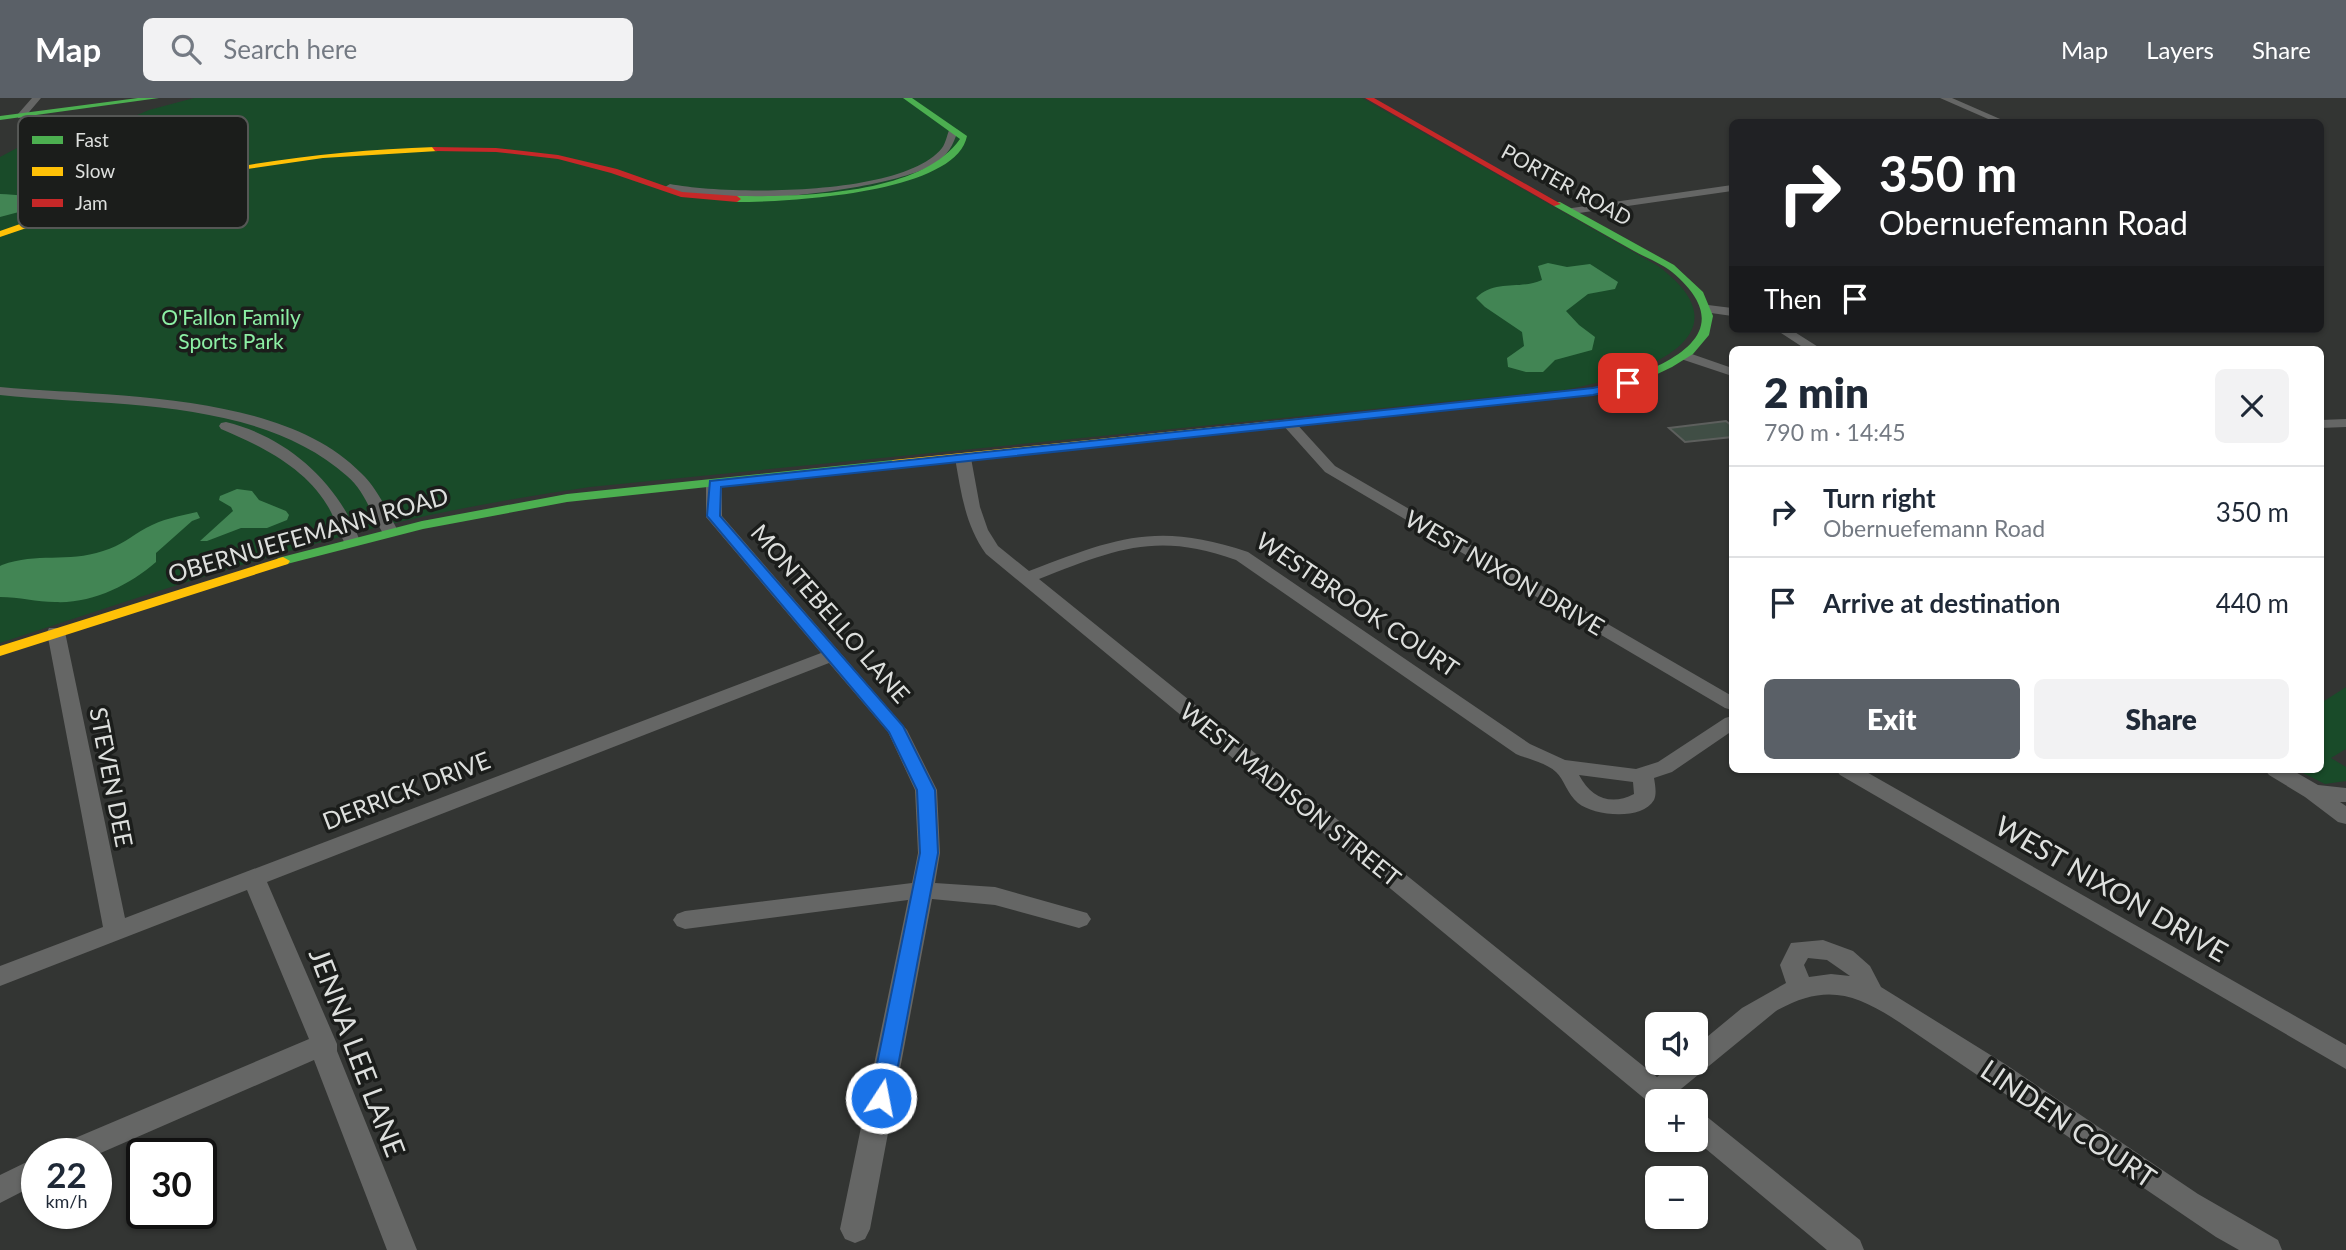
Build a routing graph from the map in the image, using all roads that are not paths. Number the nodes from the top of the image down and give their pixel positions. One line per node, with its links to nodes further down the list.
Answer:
1 (37, 98): 6 (street)
2 (155, 98): 7 (street)
3 (907, 98): 9 (street)
4 (1369, 98): 11 (street, PORTER ROAD)
5 (1944, 98): 8 (street)
6 (21, 116)
7 (0, 117)
8 (1995, 119)
9 (248, 166)
10 (1729, 189): 11 (street)
11 (1572, 211): 14 (street, PORTER ROAD)
12 (18, 227): 13 (street)
13 (0, 234)
14 (1708, 309): 15 (street); 18 (street, OBERNUEFEMANN ROAD)
15 (1729, 312)
16 (1788, 333): 17 (street)
17 (1809, 346)
18 (1686, 356): 19 (street); 23 (street, OBERNUEFEMANN ROAD)
19 (1729, 371)
20 (0, 391): 27 (street)
21 (0, 401): 28 (street)
22 (2346, 423): 24 (street)
23 (1289, 424): 25 (street, OBERNUEFEMANN ROAD); 33 (street, WEST NIXON DRIVE)
24 (2324, 424)
25 (963, 458): 26 (street, OBERNUEFEMANN ROAD); 29 (street, WEST MADISON STREET)
26 (714, 484): 27 (street, OBERNUEFEMANN ROAD); 32 (street, MONTEBELLO LANE)
27 (390, 531): 28 (street, OBERNUEFEMANN ROAD)
28 (352, 541): 30 (street, OBERNUEFEMANN ROAD)
29 (1026, 578): 35 (street, WESTBROOK COURT); 54 (street, WEST MADISON STREET)
30 (56, 632): 31 (street, OBERNUEFEMANN ROAD); 46 (street, STEVEN DEE)
31 (0, 651)
32 (831, 656): 42 (street, DERRICK DRIVE); 43 (street, MONTEBELLO LANE)
33 (1729, 702)
34 (1729, 724): 38 (street, WESTBROOK COURT)
35 (1565, 767): 38 (street, WESTBROOK COURT); 38 (street)
36 (1852, 773): 52 (street, WEST NIXON DRIVE)
37 (2281, 773): 39 (street)
38 (1643, 774)
39 (2313, 792): 40 (street); 41 (street)
40 (2346, 795)
41 (2346, 817)
42 (254, 878): 46 (street, DERRICK DRIVE); 50 (street, JENNA LEE LANE)
43 (922, 890): 44 (street); 45 (street); 60 (street, MONTEBELLO LANE)
44 (1079, 919)
45 (685, 920)
46 (116, 932): 47 (street, DERRICK DRIVE)
47 (0, 976)
48 (1801, 989): 49 (street, LINDEN COURT); 49 (street, LINDEN COURT); 51 (street, LINDEN COURT)
49 (1871, 994): 63 (street, LINDEN COURT)
50 (324, 1044): 57 (street); 61 (street, JENNA LEE LANE)
51 (1708, 1050)
52 (2346, 1058)
53 (1682, 1075): 55 (street, LINDEN COURT)
54 (1652, 1089)
55 (1669, 1089)
56 (1708, 1134): 62 (street)
57 (106, 1138)
58 (21, 1178): 59 (street)
59 (0, 1190)
60 (855, 1228)
61 (402, 1250)
62 (1849, 1250)
63 (2267, 1250)

